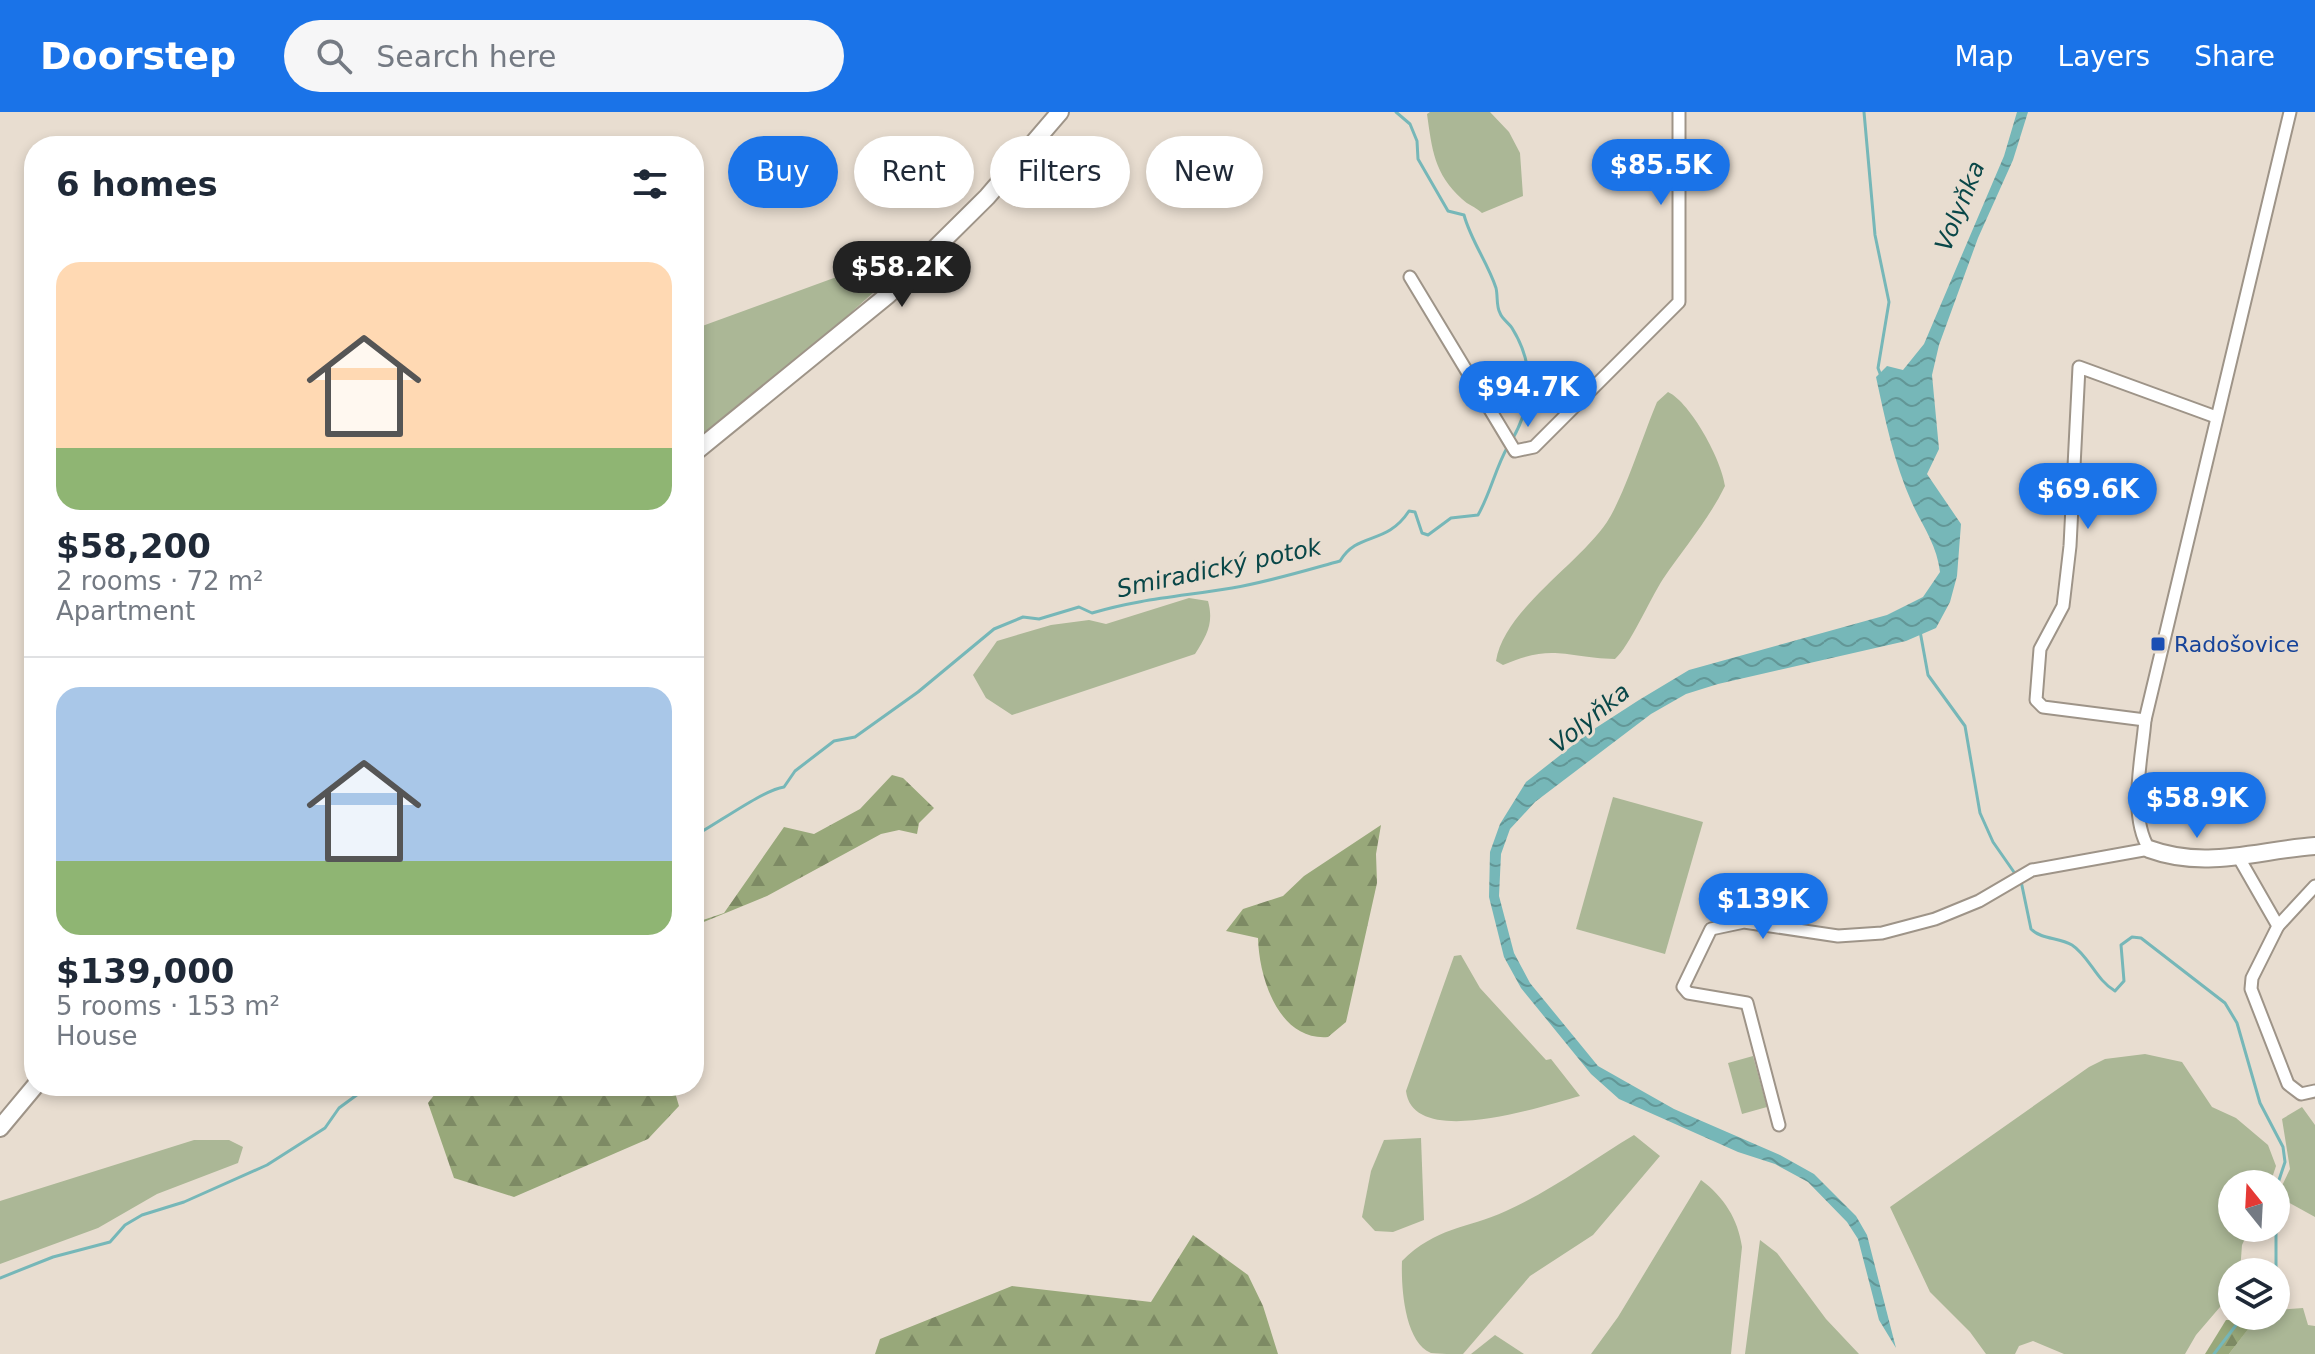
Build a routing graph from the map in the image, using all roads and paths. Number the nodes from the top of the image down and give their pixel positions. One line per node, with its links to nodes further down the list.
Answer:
1 (1060, 112): 6 (street)
2 (1679, 112): 4 (street)
3 (2290, 112): 5 (street)
4 (1410, 277)
5 (2216, 417): 7 (street); 7 (street)
6 (704, 445)
7 (2145, 720): 9 (street)
8 (2315, 846): 10 (street)
9 (2149, 849): 10 (street); 15 (street)
10 (2239, 858): 12 (street)
11 (2315, 886): 12 (street)
12 (2278, 926): 13 (street)
13 (2315, 1091)
14 (27, 1096): 16 (street)
15 (1779, 1125)
16 (0, 1128)

